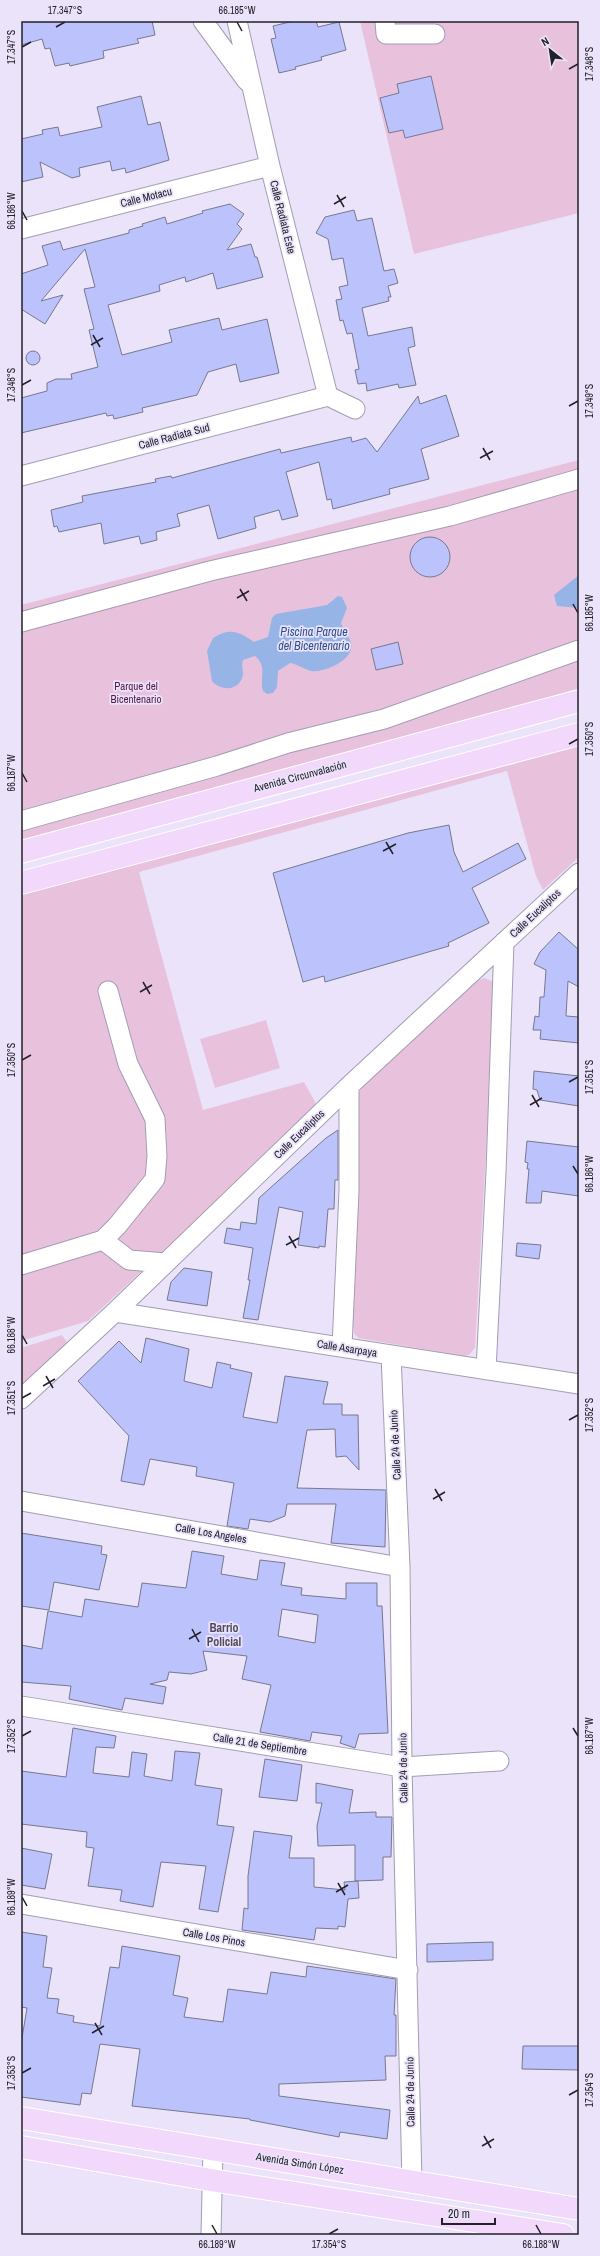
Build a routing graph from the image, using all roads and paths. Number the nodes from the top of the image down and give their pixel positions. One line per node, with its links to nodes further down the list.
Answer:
1 (228, 21): 4 (street)
2 (237, 21): 6 (street)
3 (385, 21): 5 (street)
4 (204, 22): 6 (street, Calle Radiata Este)
5 (435, 34)
6 (252, 88): 7 (street, Calle Radiata Este)
7 (270, 166): 8 (street, Calle Motacu); 9 (street, Calle Radiata Este)
8 (21, 229)
9 (328, 396): 10 (street); 11 (street, Calle Radiata Sud)
10 (355, 409)
11 (21, 476)
12 (579, 479): 13 (street)
13 (21, 622)
14 (579, 650): 17 (street)
15 (579, 701): 18 (main road, Avenida Circunvalación)
16 (579, 734): 20 (main road)
17 (21, 821)
18 (21, 852)
19 (579, 872): 21 (street, Calle Eucaliptos)
20 (21, 883)
21 (504, 942): 23 (street, Calle Eucaliptos); 30 (street)
22 (108, 991): 24 (street)
23 (349, 1086): 25 (street, Calle Eucaliptos); 28 (street)
24 (103, 1240): 25 (street); 26 (street)
25 (166, 1263): 27 (street, Calle Eucaliptos)
26 (21, 1265)
27 (115, 1312): 28 (street, Calle Asarpaya); 32 (street, Calle Eucaliptos)
28 (342, 1347): 29 (street, Calle Asarpaya)
29 (391, 1355): 30 (street, Calle Asarpaya); 34 (street, Calle 24 de Junio)
30 (486, 1370): 31 (street, Calle Asarpaya)
31 (579, 1384)
32 (21, 1399)
33 (21, 1501): 34 (street, Calle Los Angeles)
34 (400, 1567): 37 (street, Calle 24 de Junio)
35 (21, 1706): 37 (street, Calle 21 de Septiembre)
36 (499, 1761): 37 (street, Calle 21 de Septiembre)
37 (402, 1767): 39 (street, Calle 24 de Junio)
38 (21, 1904): 39 (street, Calle Los Pinos)
39 (408, 1970): 44 (street, Calle 24 de Junio)
40 (21, 2118): 42 (main road, Avenida Simón López)
41 (21, 2147): 43 (main road)
42 (213, 2149): 43 (street); 44 (main road, Avenida Simón López)
43 (211, 2180): 46 (main road); 47 (street)
44 (412, 2182): 45 (main road, Avenida Simón López)
45 (579, 2209)
46 (508, 2230): 48 (main road)
47 (211, 2235)
48 (563, 2235)

